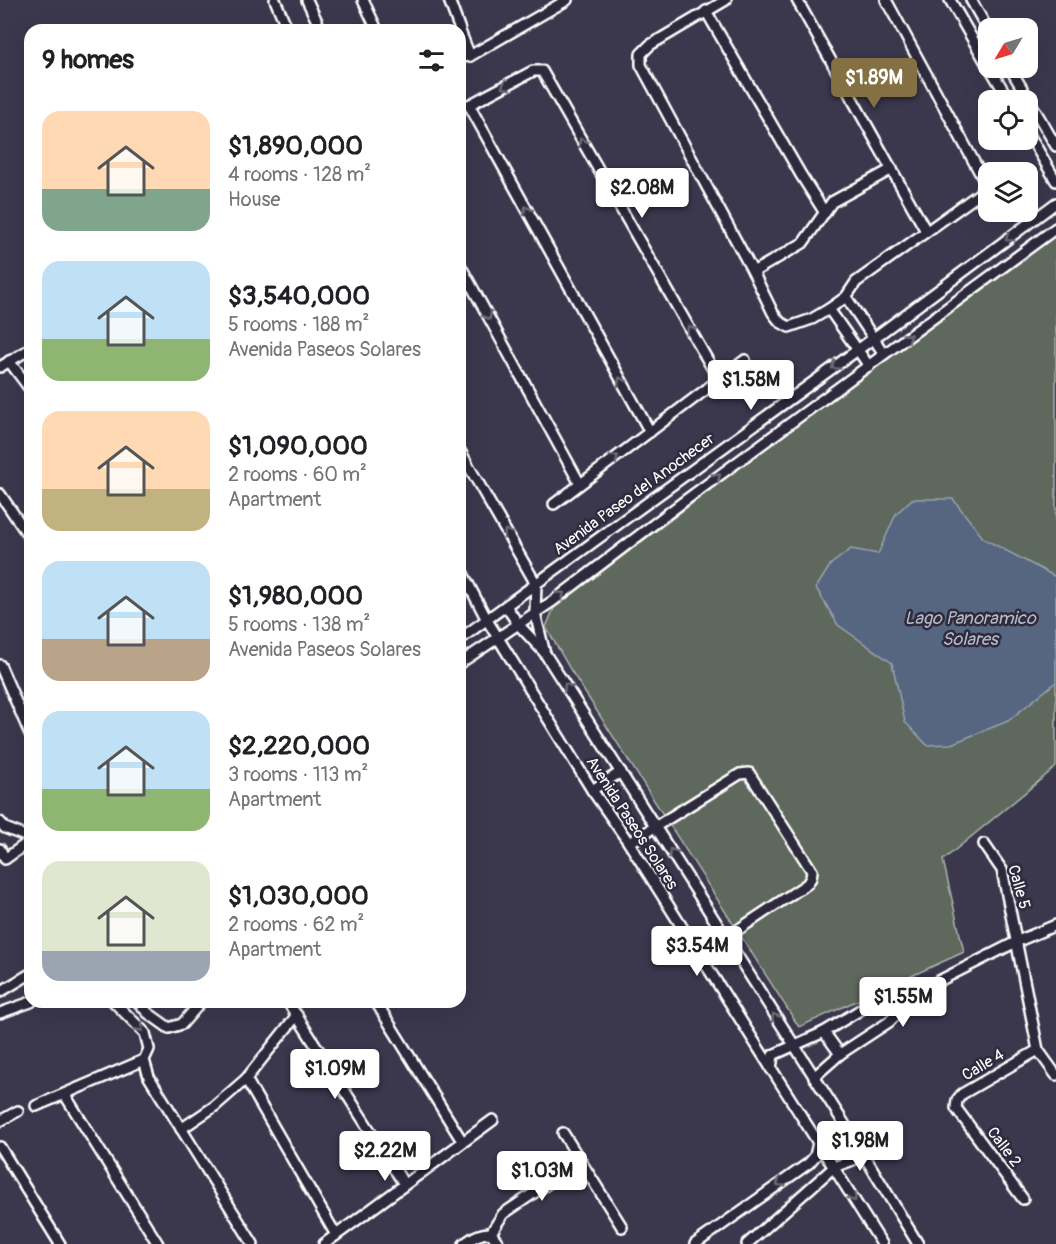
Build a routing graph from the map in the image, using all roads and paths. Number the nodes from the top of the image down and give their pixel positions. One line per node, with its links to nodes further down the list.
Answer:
1 (275, 0): 13 (street)
2 (307, 0): 14 (street)
3 (363, 0): 15 (street)
4 (449, 0): 16 (street)
5 (567, 0): 18 (street)
6 (726, 0): 11 (street)
7 (798, 0): 24 (street)
8 (886, 0): 29 (street)
9 (950, 0): 17 (street)
10 (971, 0): 12 (street)
11 (706, 11): 27 (street); 30 (street)
12 (981, 18)
13 (285, 24)
14 (318, 24)
15 (374, 24)
16 (458, 24)
17 (978, 48)
18 (466, 56)
19 (1016, 78): 22 (street)
20 (466, 105): 42 (street, one-way to 20)
21 (466, 107): 44 (street, one-way to 21)
22 (1056, 146)
23 (1038, 150): 25 (street)
24 (892, 169): 27 (street); 29 (street)
25 (1056, 181)
26 (1056, 203): 34 (street, Avenida Paseo del Anochecer, one-way to 34)
27 (825, 213): 30 (street)
28 (1056, 228): 37 (street, one-way to 28)
29 (926, 231): 32 (street)
30 (753, 272): 33 (street)
31 (466, 276): 46 (street, one-way to 46)
32 (846, 297): 33 (street); 34 (street)
33 (829, 309): 35 (street)
34 (874, 338): 35 (street, Avenida Paseo del Anochecer); 37 (street)
35 (857, 351): 40 (street); 51 (street, Avenida Paseo del Anochecer, one-way to 51)
36 (24, 352): 39 (street)
37 (884, 354): 40 (street)
38 (745, 360): 42 (street)
39 (9, 361): 41 (street); 43 (street)
40 (869, 366): 53 (street, one-way to 40)
41 (0, 367)
42 (719, 380): 44 (street)
43 (24, 381)
44 (650, 432): 46 (street, one-way to 44)
45 (466, 462): 51 (street, one-way to 45)
46 (580, 484): 48 (street)
47 (0, 494): 49 (street)
48 (554, 504)
49 (24, 529)
50 (466, 580): 54 (street, Avenida Paseos Solares)
51 (536, 584): 52 (street, Avenida Paseo del Anochecer); 53 (street, Avenida Paseos Solares)
52 (506, 606): 54 (street, Avenida Paseo del Anochecer); 55 (street, Avenida Paseos Solares)
53 (535, 613): 55 (street); 58 (street, Avenida Paseos Solares)
54 (487, 620): 56 (street, Avenida Paseo del Anochecer); 57 (street, Avenida Paseos Solares)
55 (518, 624): 57 (street); 58 (street, Avenida Paseos Solares)
56 (466, 635)
57 (499, 637): 59 (street); 63 (street, Avenida Paseos Solares)
58 (544, 652): 62 (street, Avenida Paseos Solares, one-way to 58)
59 (466, 659)
60 (0, 665): 61 (street)
61 (24, 720)
62 (621, 772): 63 (street); 65 (street, Avenida Paseos Solares)
63 (592, 790): 67 (street, Avenida Paseos Solares)
64 (0, 822): 66 (street)
65 (656, 827): 67 (street); 72 (street, Avenida Paseos Solares, one-way to 65); 72 (street)
66 (24, 836)
67 (629, 843): 90 (street, Avenida Paseos Solares)
68 (24, 844): 70 (street)
69 (984, 844): 73 (street, Calle 5)
70 (0, 849)
71 (1056, 926): 73 (street)
72 (727, 937): 86 (street, Avenida Paseos Solares, one-way to 72)
73 (1018, 941): 75 (street); 87 (street, Calle 5)
74 (24, 978): 76 (street)
75 (919, 991): 85 (street); 88 (street)
76 (0, 992)
77 (24, 1004): 83 (street)
78 (123, 1008): 89 (street, one-way to 89)
79 (143, 1008): 80 (street)
80 (196, 1008)
81 (292, 1008): 84 (street)
82 (380, 1008): 102 (street)
83 (0, 1013)
84 (297, 1015): 93 (street); 108 (street)
85 (824, 1032): 86 (street); 88 (street)
86 (794, 1047): 90 (street); 92 (street, Avenida Paseos Solares)
87 (1038, 1050): 91 (street); 97 (street, Calle 4)
88 (840, 1054): 92 (street)
89 (144, 1060): 94 (street); 100 (street)
90 (771, 1069): 103 (street, Avenida Paseos Solares)
91 (1056, 1075)
92 (814, 1077): 105 (street, Avenida Paseos Solares)
93 (246, 1079): 100 (street); 112 (street)
94 (65, 1095): 95 (street); 114 (street)
95 (36, 1106)
96 (18, 1111): 99 (street)
97 (960, 1114): 109 (street, Calle 2)
98 (493, 1120): 102 (street)
99 (0, 1121)
100 (182, 1129): 115 (street)
101 (563, 1133): 106 (street)
102 (462, 1141): 108 (street)
103 (818, 1143): 107 (street, Avenida Paseos Solares); 119 (street, one-way to 119)
104 (0, 1147): 113 (street)
105 (859, 1147): 107 (street); 122 (street, Avenida Paseos Solares)
106 (581, 1161): 110 (street); 111 (street)
107 (834, 1167): 120 (street); 121 (street, Avenida Paseos Solares, one-way to 121)
108 (404, 1185): 112 (street)
109 (1023, 1199)
110 (622, 1227)
111 (491, 1233): 117 (street); 118 (street)
112 (336, 1235): 116 (street)
113 (60, 1244)
114 (158, 1244)
115 (253, 1244)
116 (324, 1244)
117 (464, 1244)
118 (499, 1244)
119 (695, 1244)
120 (747, 1244)
121 (882, 1244)
122 (918, 1244)

